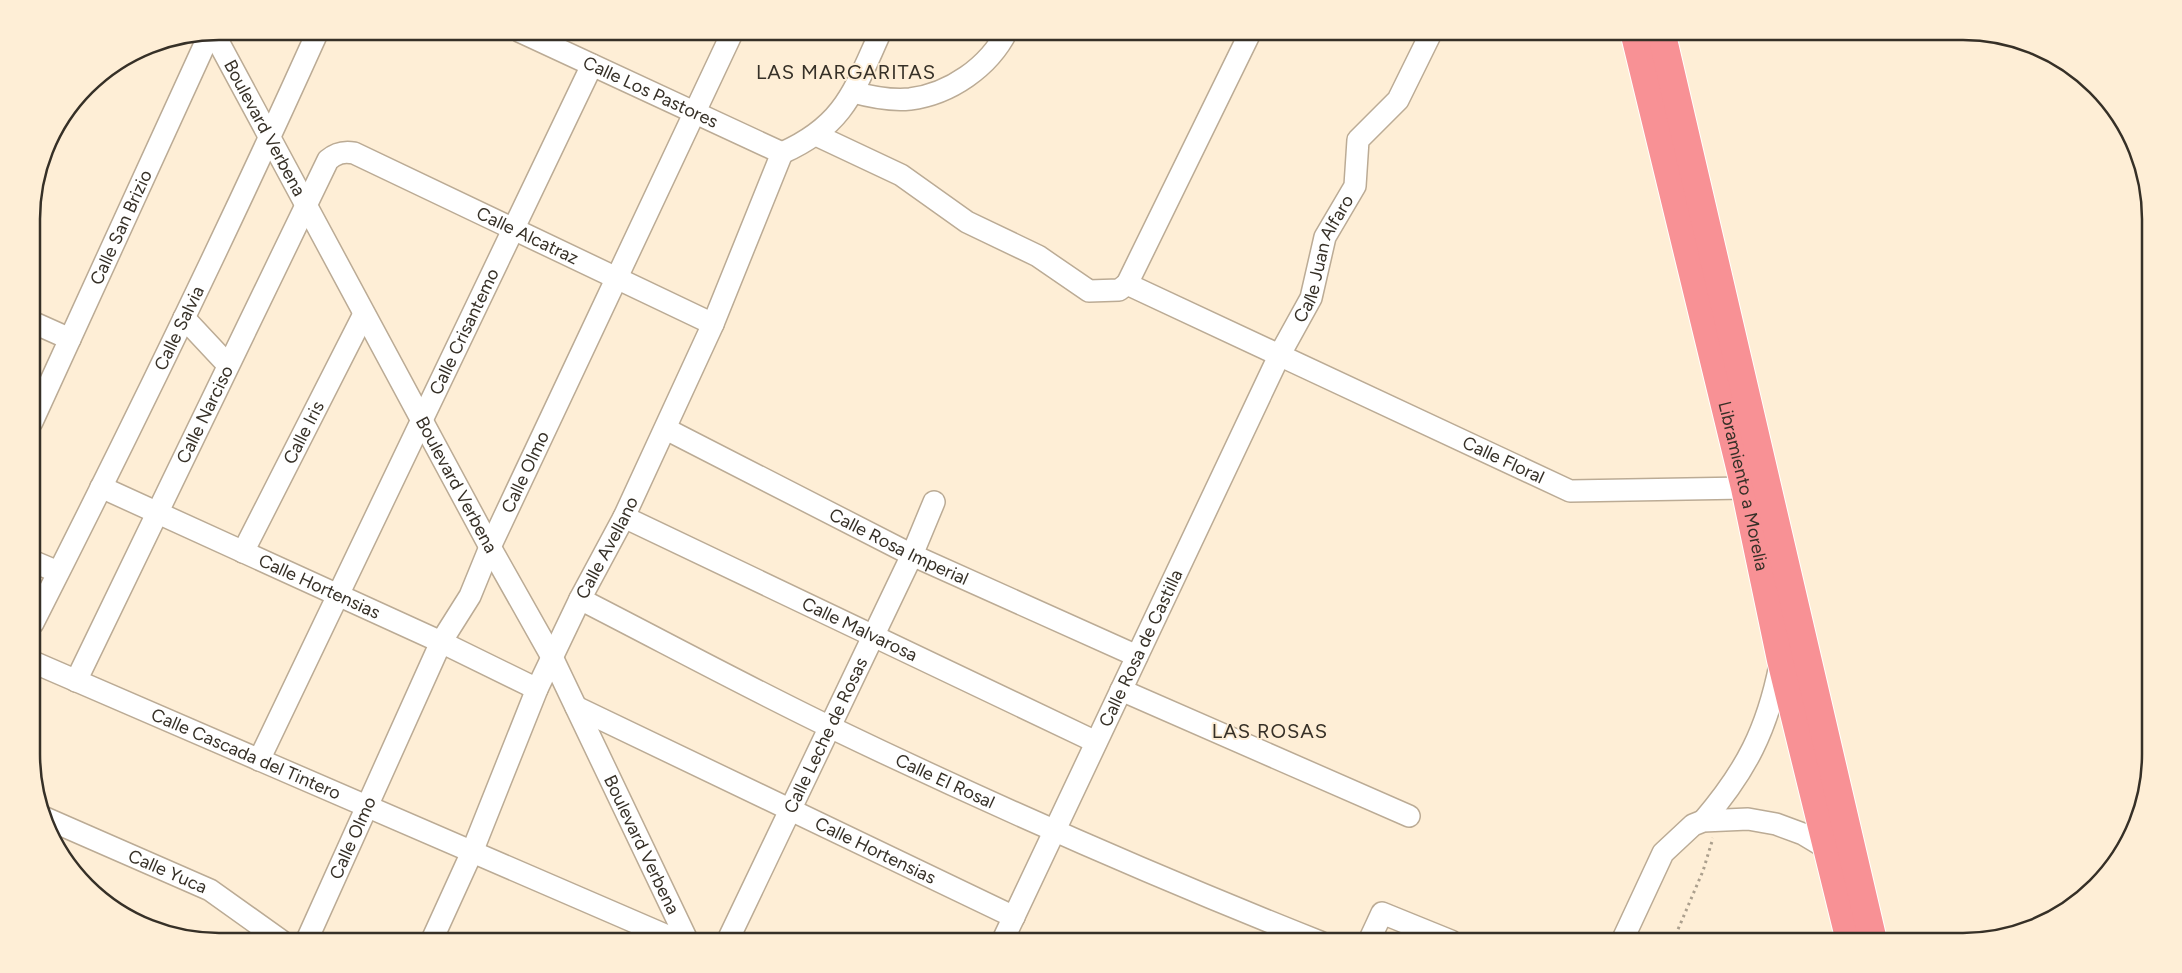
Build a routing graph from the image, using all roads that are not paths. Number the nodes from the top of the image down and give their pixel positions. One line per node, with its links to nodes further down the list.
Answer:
1 (208, 40): 27 (street, Calle San Brizio)
2 (215, 40): 16 (street, Boulevard Verbena)
3 (314, 40): 16 (street, Calle Salvia)
4 (538, 40): 12 (street, Calle Los Pastores)
5 (729, 40): 14 (street, Calle Olmo)
6 (877, 40): 13 (street)
7 (1001, 40): 13 (street)
8 (1248, 40): 22 (street)
9 (1428, 40): 28 (street, Calle Juan Alfaro)
10 (1636, 40): 34 (highway, Libramiento a Morelia)
11 (1663, 40): 80 (highway, Libramiento a Morelia)
12 (592, 65): 14 (street, Calle Los Pastores); 20 (street, Calle Crisantemo)
13 (853, 92): 15 (street)
14 (695, 112): 18 (street, Calle Los Pastores); 21 (street, Calle Olmo)
15 (816, 135): 18 (street); 22 (street)
16 (270, 138): 19 (street, Boulevard Verbena); 24 (street, Calle Salvia)
17 (340, 152): 19 (street, Calle Narciso); 20 (street, Calle Alcatraz)
18 (782, 153): 25 (street, Calle Avellano)
19 (306, 206): 23 (street, Boulevard Verbena); 29 (street, Calle Narciso)
20 (514, 229): 21 (street, Calle Alcatraz); 31 (street, Calle Crisantemo)
21 (618, 278): 25 (street, Calle Alcatraz); 38 (street, Calle Olmo)
22 (1127, 284): 28 (street, Calle Floral)
23 (364, 314): 31 (street, Boulevard Verbena); 39 (street, Calle Iris)
24 (184, 318): 29 (street); 33 (street, Calle Salvia)
25 (714, 324): 32 (street, Calle Avellano)
26 (40, 326): 27 (street)
27 (70, 339): 30 (street, Calle San Brizio)
28 (1279, 356): 34 (street, Calle Floral); 48 (street, Calle Rosa de Castilla)
29 (228, 365): 36 (street, Calle Narciso)
30 (40, 405)
31 (422, 420): 38 (street, Boulevard Verbena); 43 (street, Calle Crisantemo)
32 (666, 429): 37 (street, Calle Avellano); 40 (street, Calle Rosa Imperial)
33 (101, 487): 36 (street, Calle Hortensias); 42 (street, Calle Salvia)
34 (1745, 488): 50 (highway, Libramiento a Morelia)
35 (934, 502): 40 (street, Calle Leche de Rosas)
36 (157, 513): 39 (street, Calle Hortensias); 52 (street, Calle Narciso)
37 (624, 517): 44 (street, Calle Avellano); 46 (street, Calle Malvarosa)
38 (490, 547): 47 (street, Calle Olmo); 49 (street, Boulevard Verbena)
39 (244, 552): 43 (street, Calle Hortensias)
40 (912, 555): 46 (street, Calle Leche de Rosas); 48 (street, Calle Rosa Imperial)
41 (40, 564): 42 (street)
42 (58, 572): 45 (street, Calle Salvia)
43 (338, 595): 47 (street, Calle Hortensias); 58 (street, Calle Crisantemo)
44 (580, 599): 49 (street, Calle Avellano); 56 (street, Calle El Rosal)
45 (40, 607)
46 (874, 636): 56 (street, Calle Leche de Rosas); 57 (street, Calle Malvarosa)
47 (441, 642): 53 (street, Calle Hortensias); 59 (street, Calle Olmo)
48 (1137, 656): 54 (street, Calle Rosa de Castilla)
49 (552, 657): 53 (street, Calle Avellano); 55 (street, Boulevard Verbena)
50 (1781, 660): 62 (street); 65 (highway, Libramiento a Morelia)
51 (40, 665): 52 (street, Calle Cascada del Tintero)
52 (76, 681): 58 (street, Calle Cascada del Tintero)
53 (537, 689): 66 (street, Calle Avellano)
54 (1121, 690): 57 (street, Calle Rosa de Castilla); 61 (street)
55 (576, 707): 60 (street, Calle Hortensias); 72 (street, Boulevard Verbena)
56 (830, 727): 60 (street, Calle Leche de Rosas); 64 (street, Calle El Rosal)
57 (1096, 742): 64 (street, Calle Rosa de Castilla)
58 (259, 760): 59 (street, Calle Cascada del Tintero)
59 (368, 806): 66 (street, Calle Cascada del Tintero); 69 (street, Calle Olmo)
60 (790, 810): 67 (street, Calle Hortensias); 73 (street, Calle Leche de Rosas)
61 (1410, 816)
62 (1711, 820): 65 (street); 78 (street)
63 (53, 822): 68 (street, Calle Yuca)
64 (1054, 831): 67 (street, Calle Rosa de Castilla); 75 (street, Calle El Rosal)
65 (1828, 850): 79 (highway, Libramiento a Morelia)
66 (472, 852): 70 (street, Calle Avellano); 71 (street, Calle Cascada del Tintero)
67 (1014, 917): 74 (street, Calle Rosa de Castilla)
68 (270, 933)
69 (310, 933)
70 (435, 933)
71 (660, 933)
72 (684, 933)
73 (731, 933)
74 (1006, 933)
75 (1298, 933)
76 (1373, 933): 77 (street)
77 (1429, 933)
78 (1626, 933)
79 (1848, 933)
80 (1871, 933)

